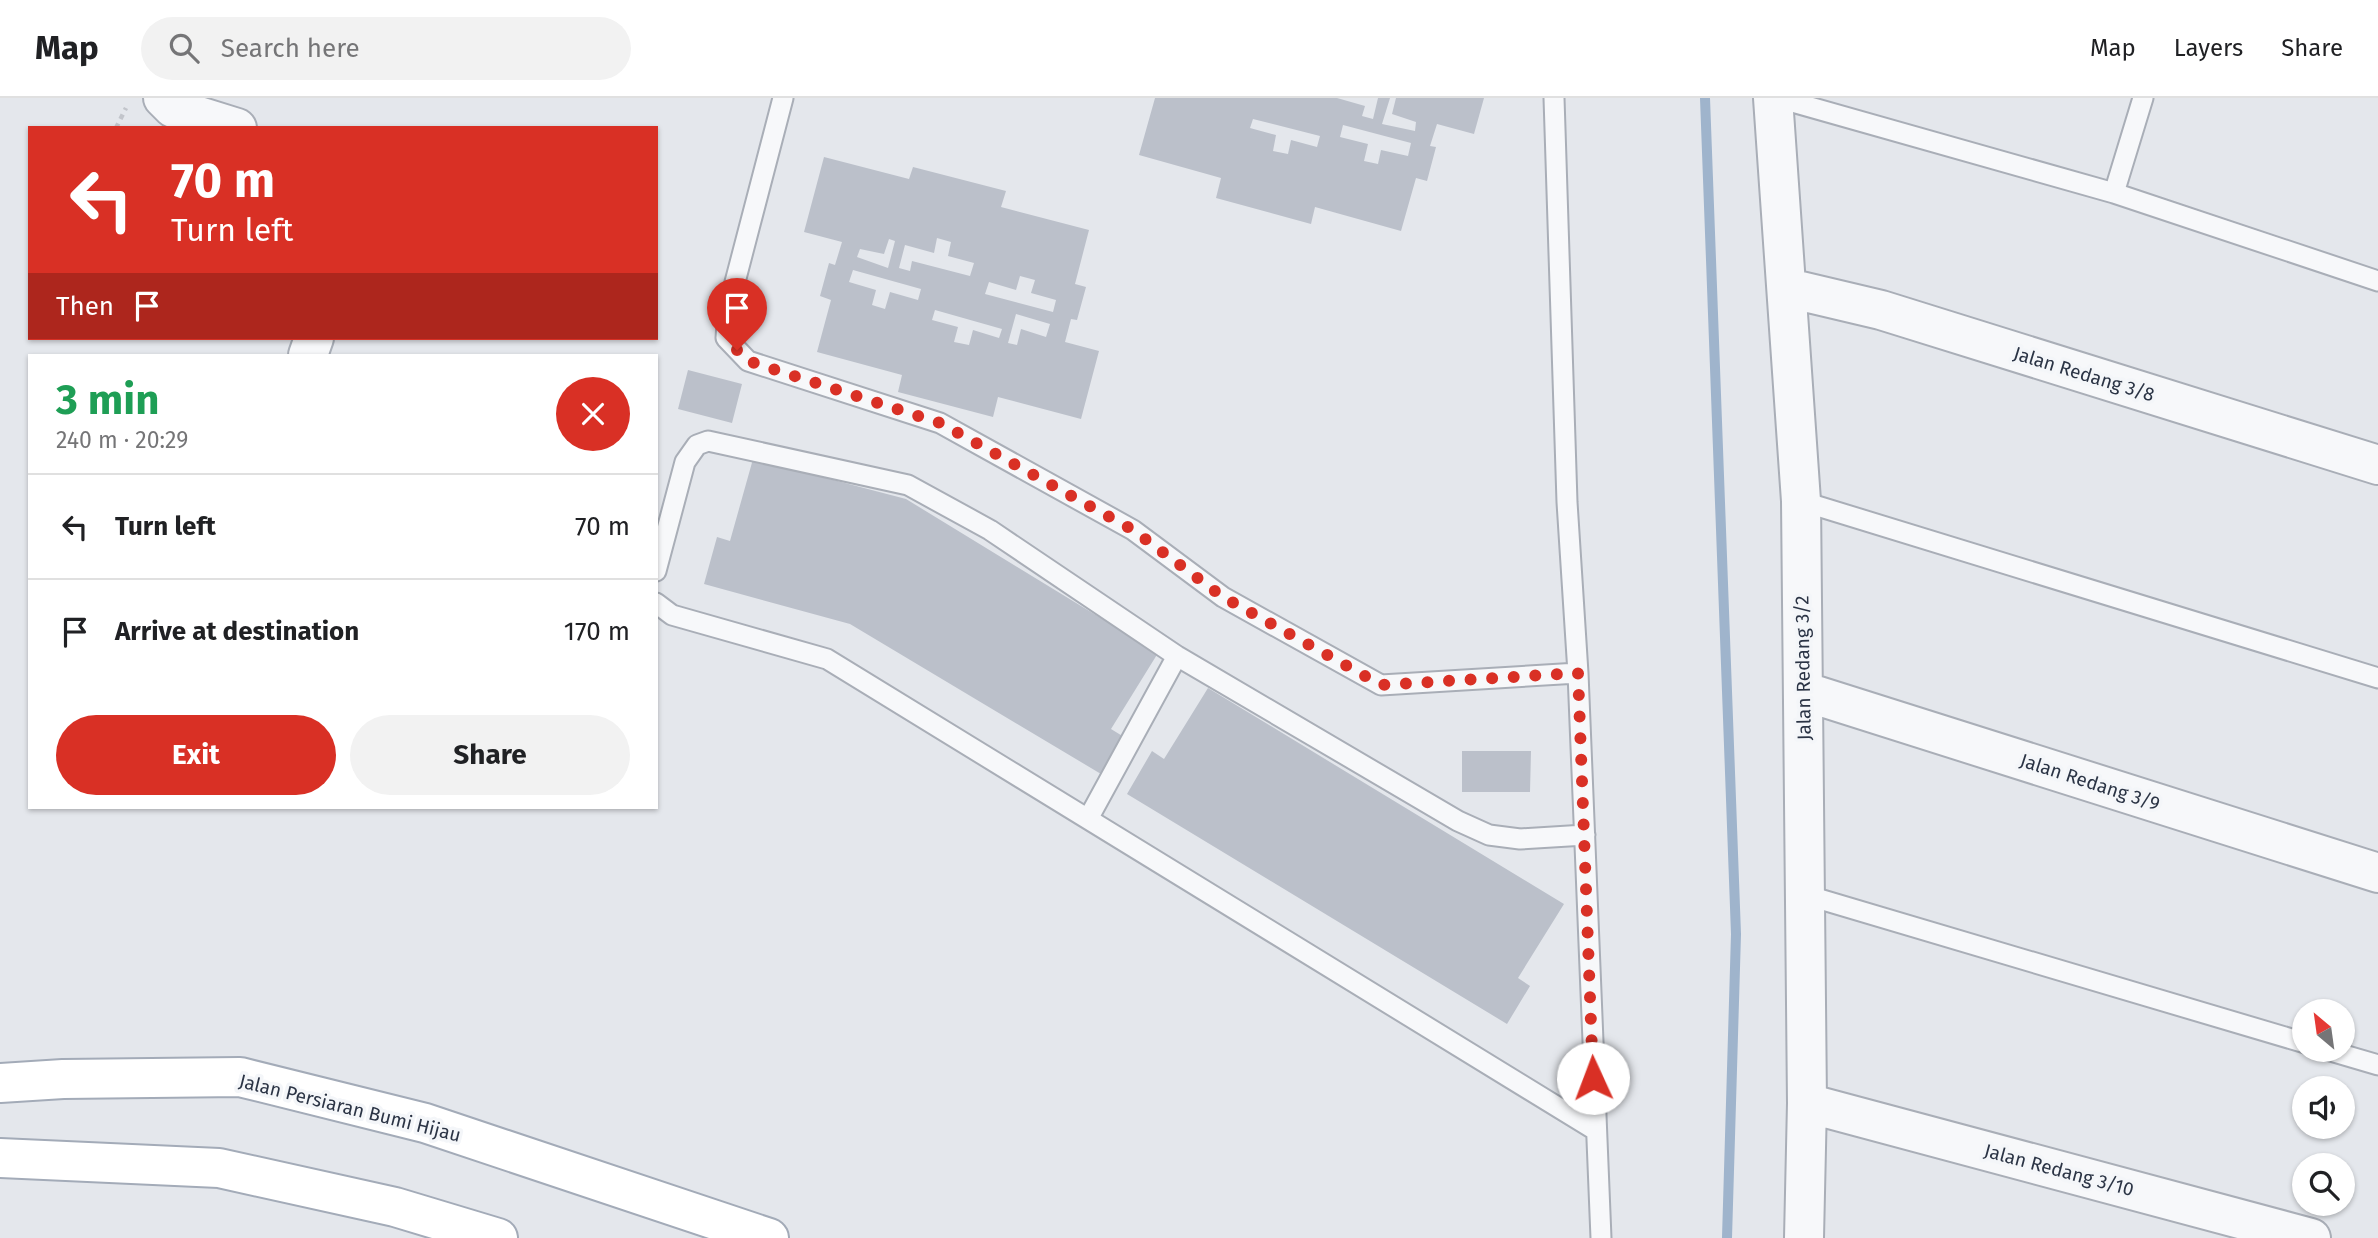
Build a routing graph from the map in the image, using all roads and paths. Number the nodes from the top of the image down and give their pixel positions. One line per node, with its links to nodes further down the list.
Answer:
1 (131, 98): 7 (path)
2 (163, 98): 8 (street)
3 (783, 98): 17 (lane)
4 (1554, 98): 17 (lane)
5 (1776, 98): 9 (lane); 11 (street, Jalan Redang 3/2)
6 (2143, 98): 9 (lane)
7 (117, 126)
8 (231, 126)
9 (2114, 193): 10 (lane)
10 (2378, 281)
11 (1788, 288): 12 (street, Jalan Redang 3/8); 13 (street, Jalan Redang 3/2)
12 (2378, 465)
13 (1801, 501): 18 (lane); 19 (street, Jalan Redang 3/2)
14 (658, 564): 16 (lane)
15 (658, 604): 20 (lane)
16 (1177, 656): 20 (lane); 21 (lane)
17 (1578, 673): 21 (lane)
18 (2378, 678)
19 (1803, 691): 22 (street, Jalan Redang 3/9); 23 (street, Jalan Redang 3/2)
20 (1088, 819): 29 (lane)
21 (1584, 835): 29 (lane)
22 (2378, 873)
23 (1806, 895): 24 (lane); 28 (street, Jalan Redang 3/2)
24 (2292, 1039)
25 (2356, 1059): 26 (lane)
26 (2378, 1065)
27 (0, 1083): 32 (main road, Jalan Persiaran Bumi Hijau)
28 (1807, 1103): 34 (street, Jalan Redang 3/2); 35 (street, Jalan Redang 3/10)
29 (1595, 1130): 33 (lane)
30 (0, 1158): 31 (main road)
31 (498, 1238)
32 (769, 1238)
33 (1601, 1238)
34 (1804, 1238)
35 (2311, 1238)

